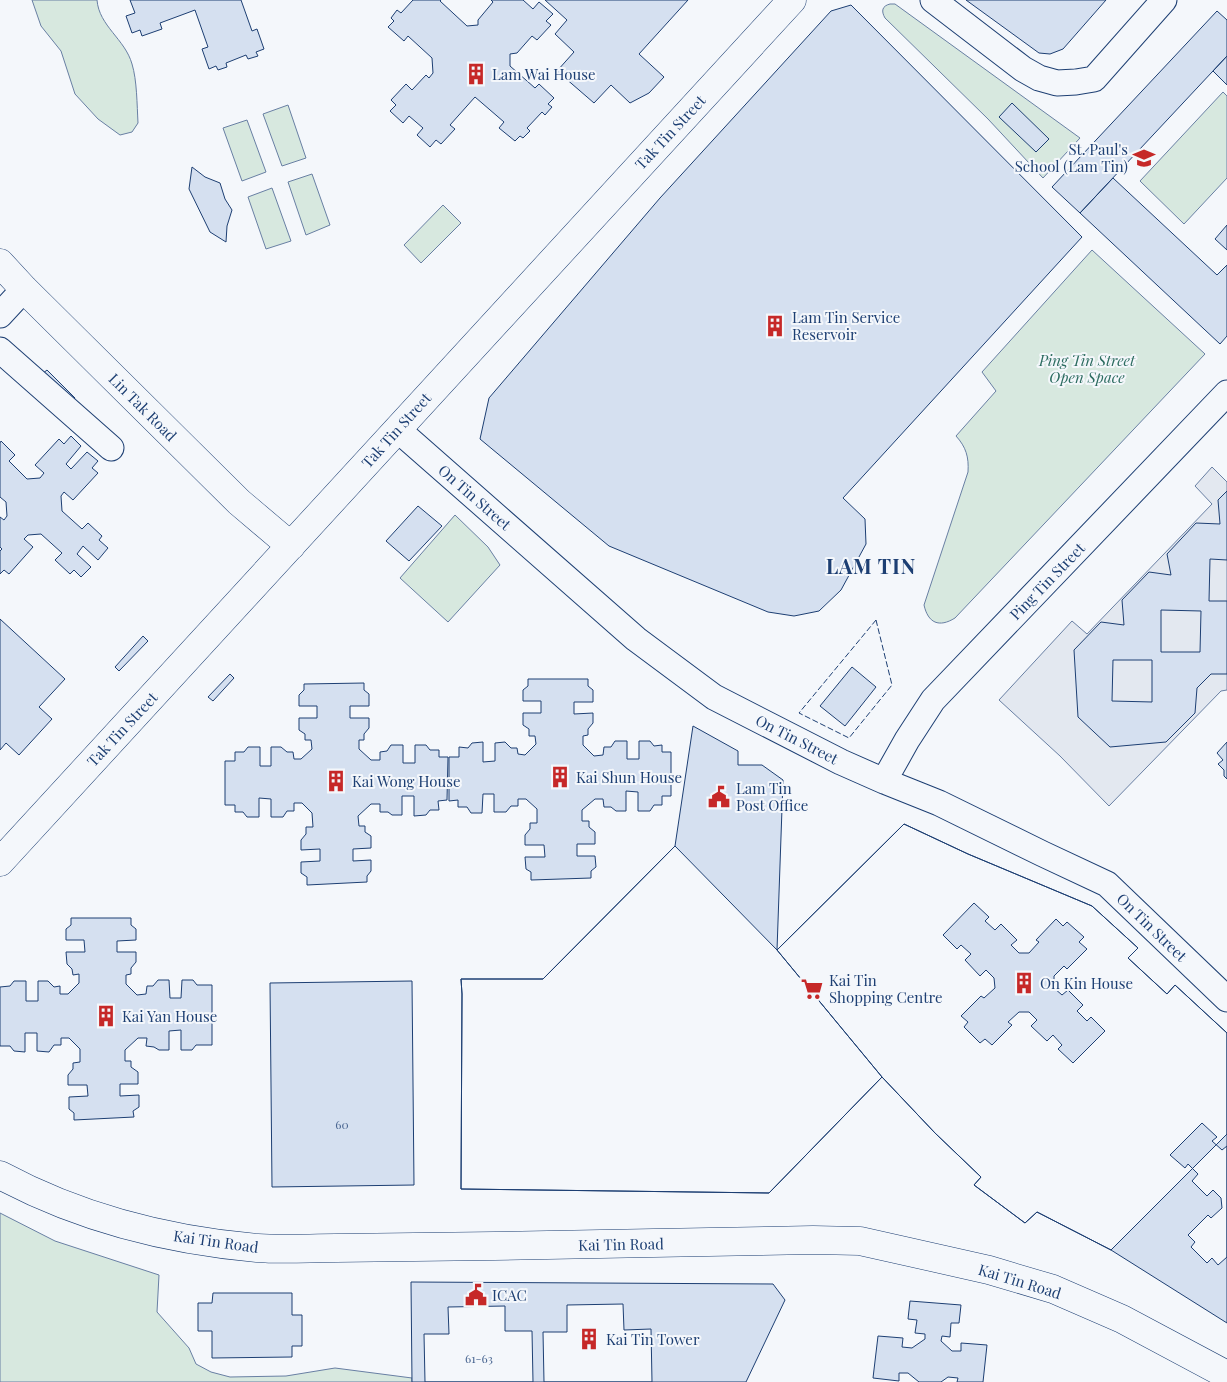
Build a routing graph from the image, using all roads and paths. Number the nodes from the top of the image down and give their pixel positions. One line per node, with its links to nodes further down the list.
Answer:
1 (792, 0): 9 (street, Tak Tin Street)
2 (934, 0): 3 (street)
3 (1164, 0)
4 (0, 263): 5 (street, Lin Tak Road)
5 (24, 289): 6 (street); 11 (street, Lin Tak Road)
6 (0, 316)
7 (0, 350): 10 (street)
8 (1227, 393): 12 (street, Ping Tin Street)
9 (397, 429): 11 (street, Tak Tin Street); 12 (street, On Tin Street)
10 (111, 448)
11 (291, 546): 13 (street, Tak Tin Street)
12 (884, 781): 14 (street, On Tin Street)
13 (0, 862)
14 (1227, 999)
15 (0, 1175): 16 (street, Kai Tin Road)
16 (1227, 1376)

